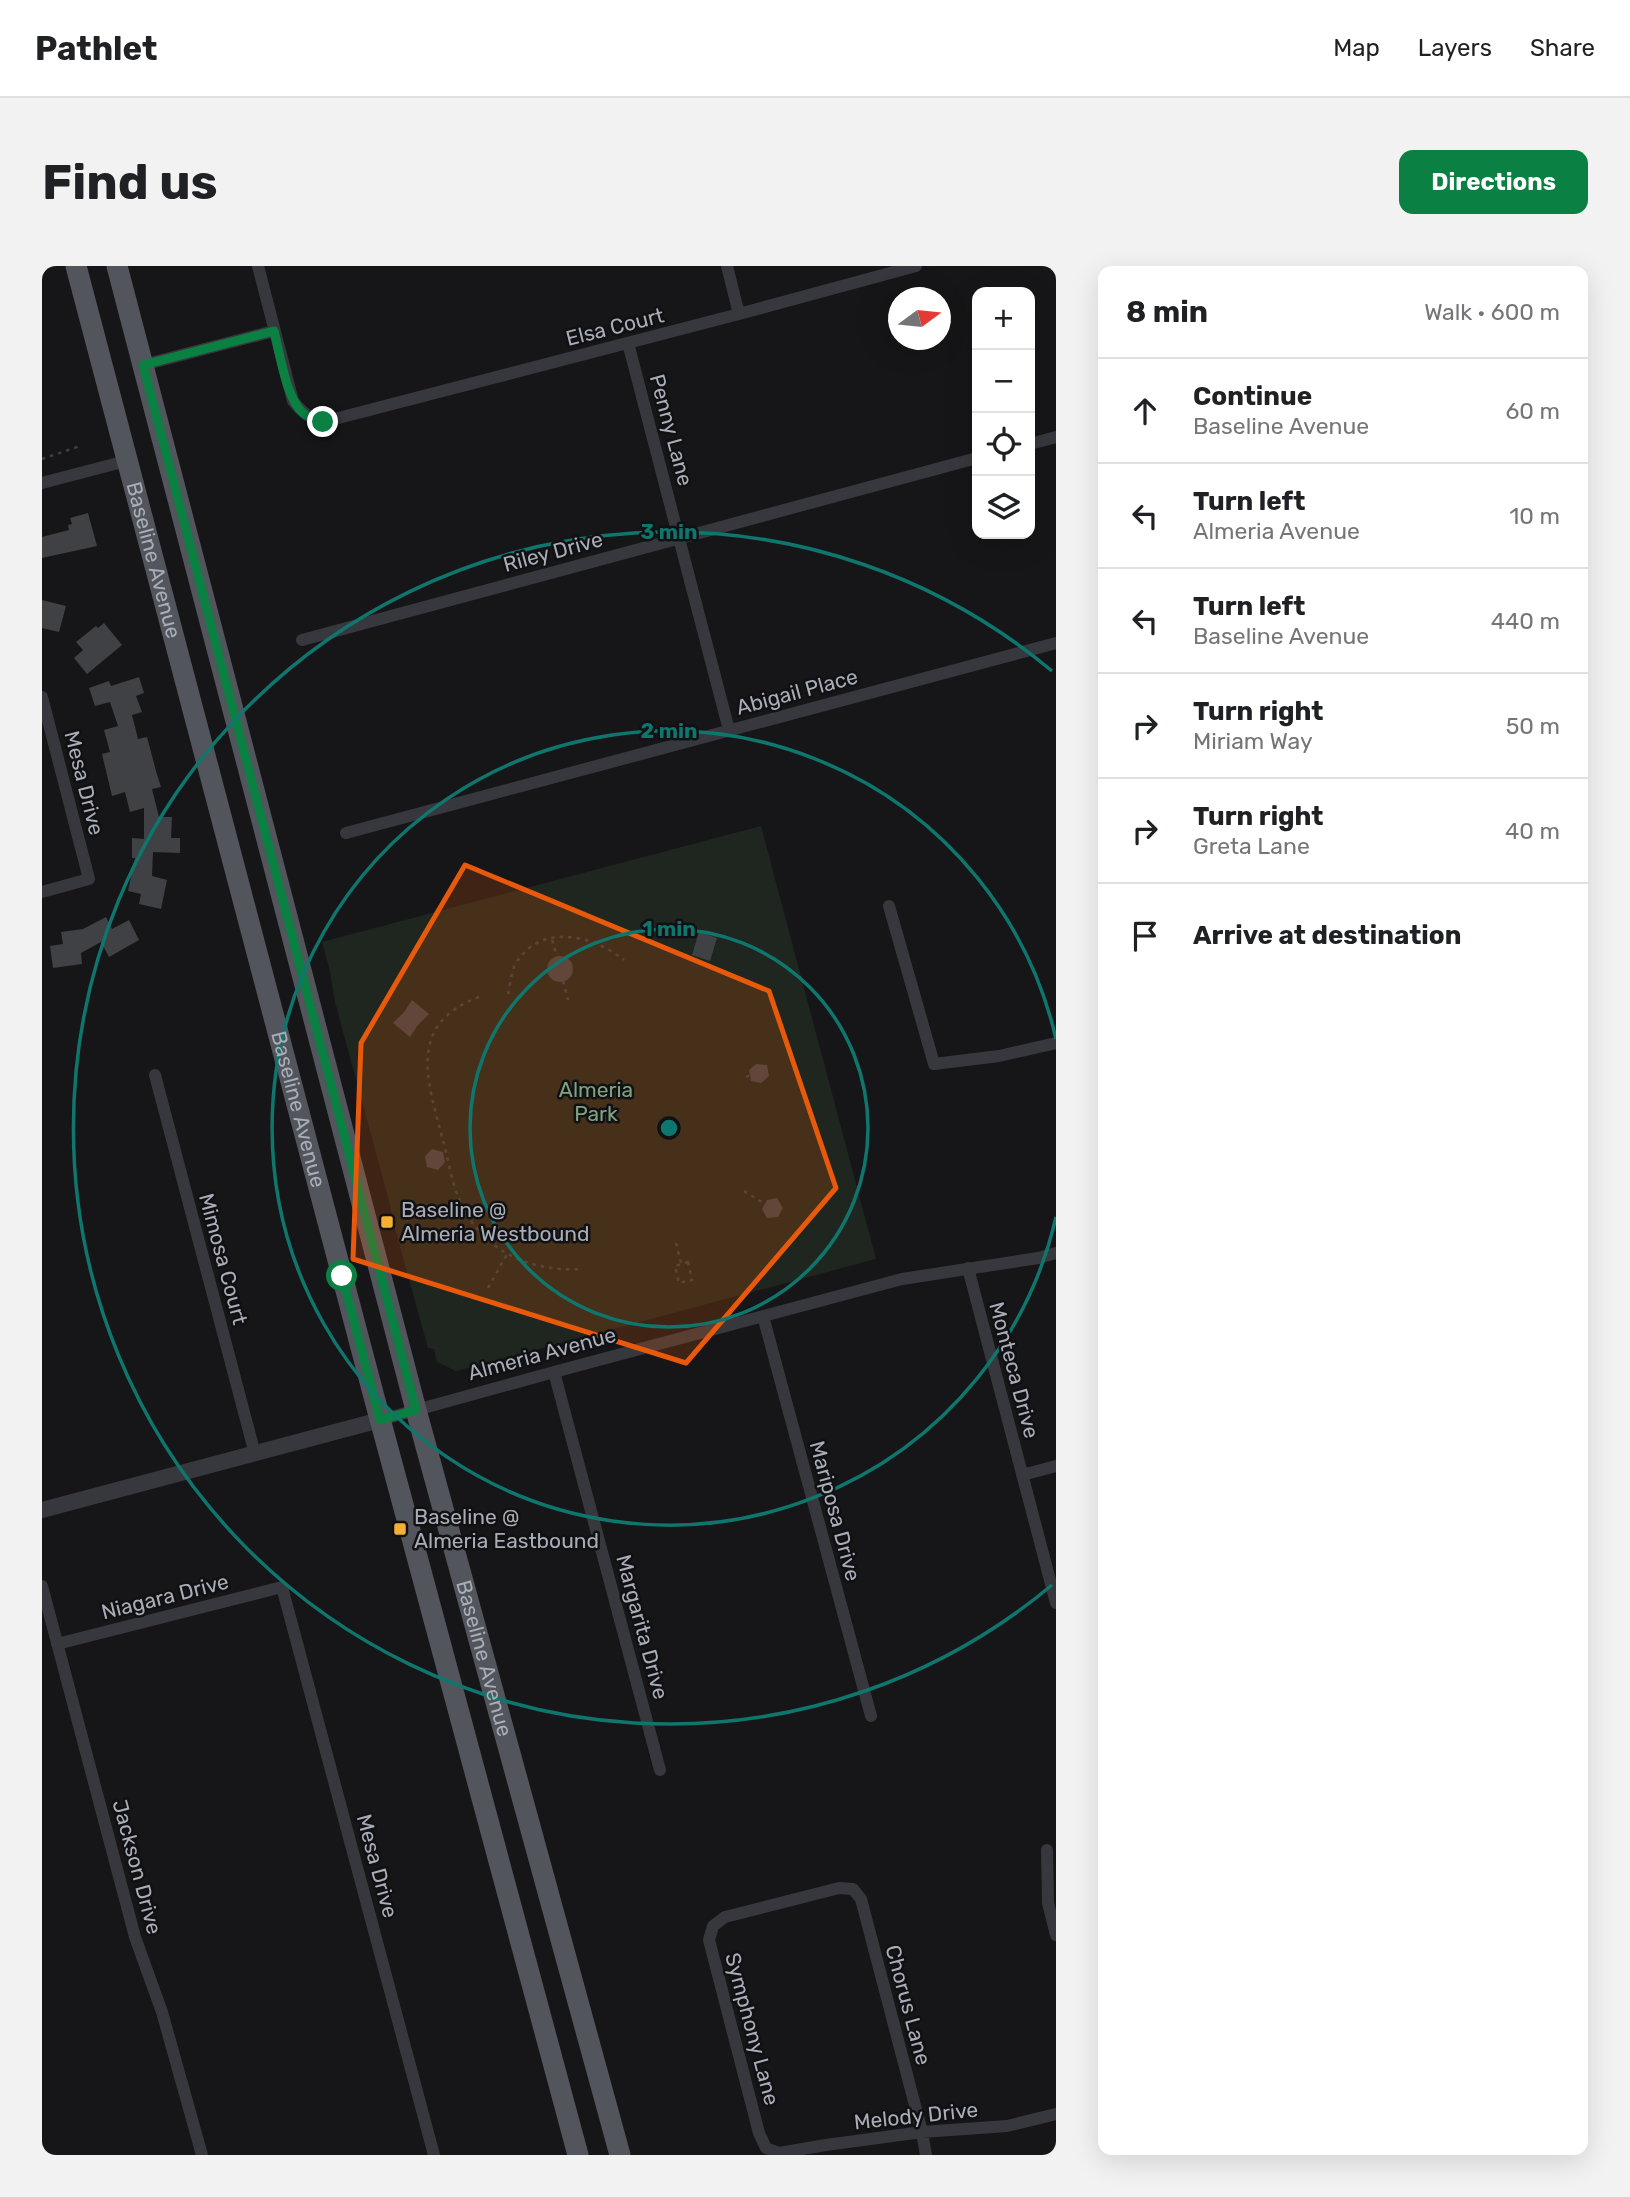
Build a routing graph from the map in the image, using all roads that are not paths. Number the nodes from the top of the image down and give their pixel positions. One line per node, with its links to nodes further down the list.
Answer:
1 (76, 266): 13 (main road, Baseline Avenue)
2 (117, 266): 9 (main road, Baseline Avenue)
3 (258, 266): 7 (street)
4 (727, 266): 6 (street)
5 (916, 266): 6 (street, Elsa Court)
6 (740, 314): 8 (street, Elsa Court)
7 (274, 331): 8 (street, Elsa Court); 9 (street)
8 (628, 343): 15 (street, Penny Lane)
9 (143, 365): 29 (main road, Baseline Avenue)
10 (1056, 437): 11 (street)
11 (1035, 443)
12 (972, 459): 15 (street, Riley Drive)
13 (126, 461): 14 (street); 30 (main road, Baseline Avenue)
14 (42, 483)
15 (679, 537): 16 (street, Riley Drive); 19 (street, Penny Lane)
16 (302, 640)
17 (1056, 643): 19 (street, Abigail Place)
18 (42, 697): 21 (street, Mesa Drive)
19 (729, 730): 20 (street, Abigail Place)
20 (346, 833)
21 (42, 891)
22 (888, 906): 23 (street)
23 (1056, 1043)
24 (155, 1074): 31 (street, Mimosa Court)
25 (1056, 1253): 26 (street, Almeria Avenue)
26 (968, 1268): 27 (street, Almeria Avenue); 33 (street, Monteca Drive)
27 (763, 1316): 28 (street, Almeria Avenue); 39 (street, Mariposa Drive)
28 (554, 1372): 29 (street, Almeria Avenue); 40 (street, Margarita Drive)
29 (416, 1410): 30 (street, Almeria Avenue); 50 (main road, Baseline Avenue)
30 (380, 1420): 31 (street, Almeria Avenue); 49 (main road, Baseline Avenue)
31 (255, 1454): 34 (street, Almeria Avenue)
32 (1056, 1466): 33 (street)
33 (1022, 1475): 37 (street, Monteca Drive)
34 (42, 1510)
35 (42, 1586): 38 (street, Jackson Drive)
36 (282, 1587): 38 (street, Niagara Drive); 48 (street, Mesa Drive)
37 (1056, 1603)
38 (57, 1644): 47 (street, Jackson Drive)
39 (871, 1716)
40 (660, 1770)
41 (1048, 1850): 43 (street)
42 (853, 1889): 45 (street, Chorus Lane); 46 (street, Symphony Lane)
43 (1056, 1935)
44 (1056, 2114): 45 (street, Melody Drive)
45 (922, 2132): 46 (street, Melody Drive); 51 (street, Chorus Lane)
46 (779, 2154)
47 (202, 2155)
48 (434, 2155)
49 (578, 2155)
50 (621, 2155)
51 (926, 2155)

